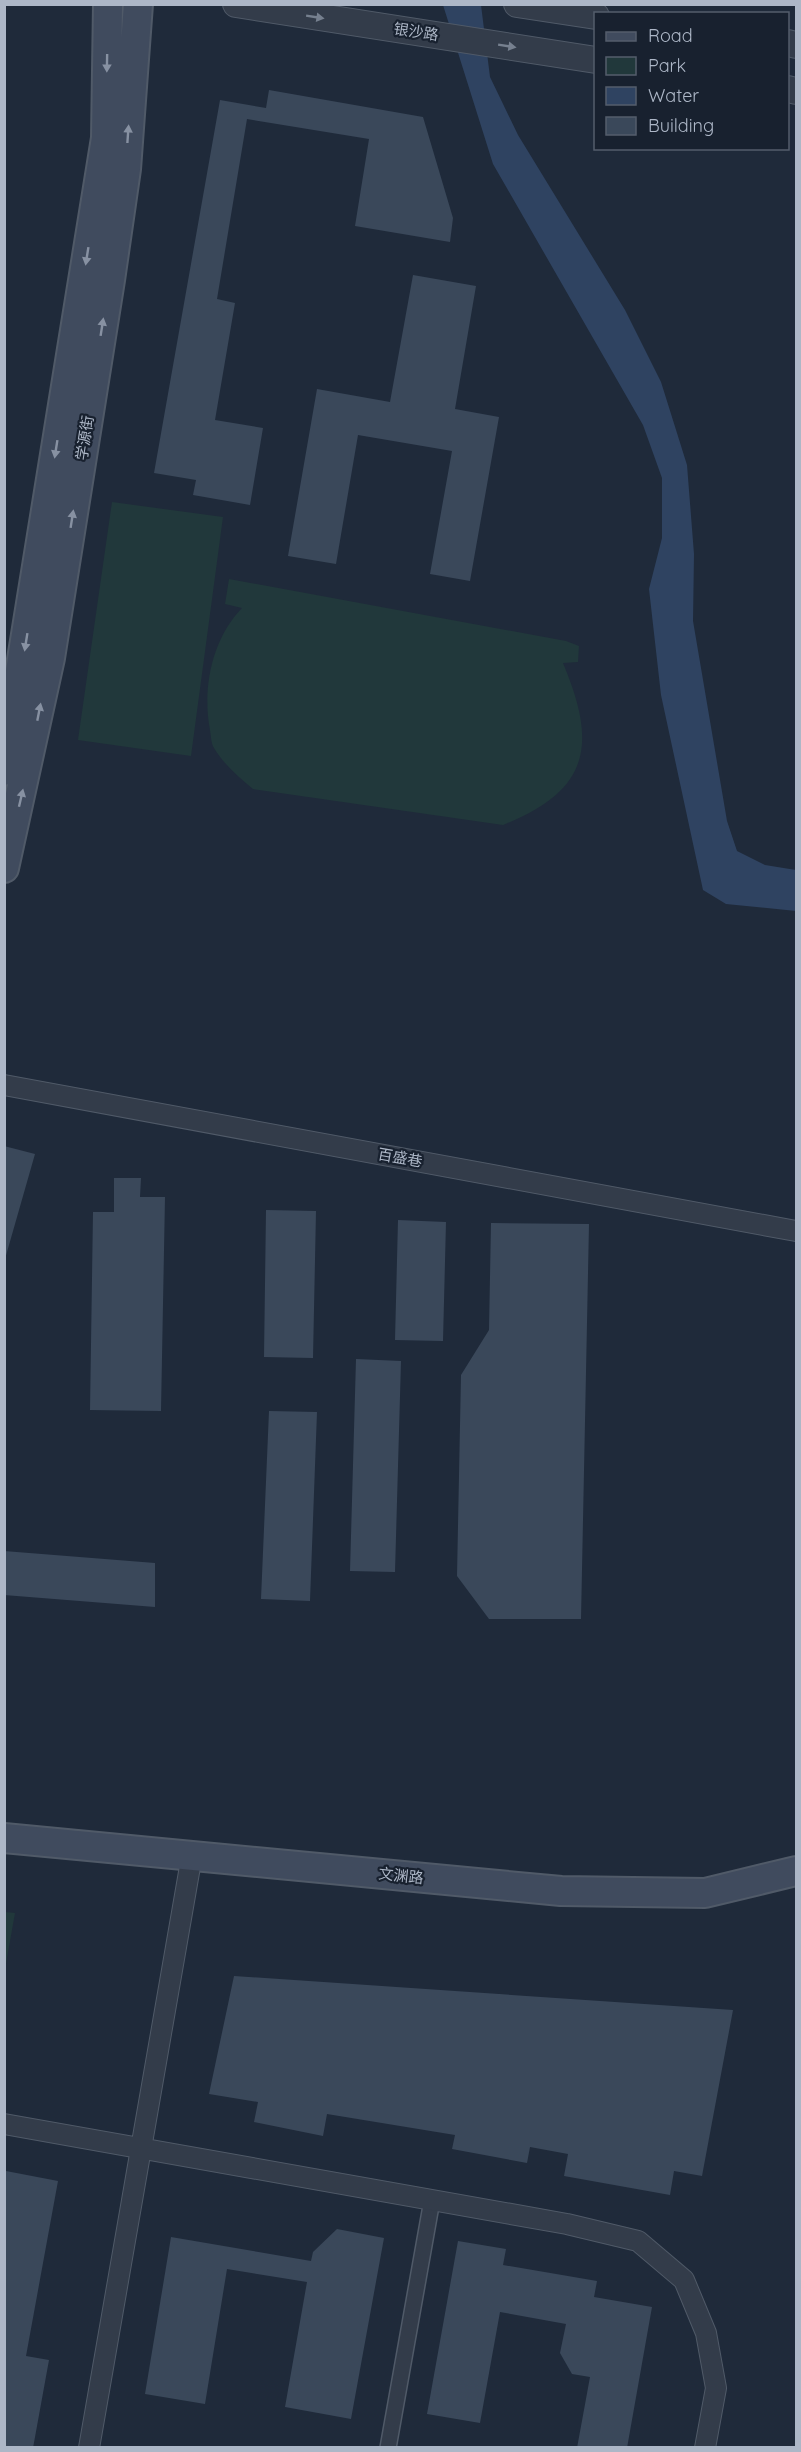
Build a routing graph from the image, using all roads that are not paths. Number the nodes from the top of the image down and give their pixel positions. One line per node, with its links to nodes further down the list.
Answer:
1 (108, 4): 7 (main road, 学源街, one-way to 7)
2 (138, 4): 7 (main road, 学源街, one-way to 2)
3 (236, 4): 6 (street, 银沙路, one-way to 6)
4 (517, 4): 5 (street)
5 (594, 16)
6 (594, 60)
7 (11, 768): 8 (main road, 学源街, one-way to 7)
8 (4, 868)
9 (4, 1085): 10 (street, 百盛巷)
10 (796, 1231)
11 (4, 1838): 12 (main road, 文渊路)
12 (192, 1855): 13 (main road, 文渊路); 15 (street)
13 (796, 1871)
14 (4, 2124): 15 (street)
15 (142, 2148): 16 (street); 17 (street)
16 (432, 2200): 18 (street); 19 (street)
17 (89, 2448)
18 (388, 2448)
19 (705, 2448)

